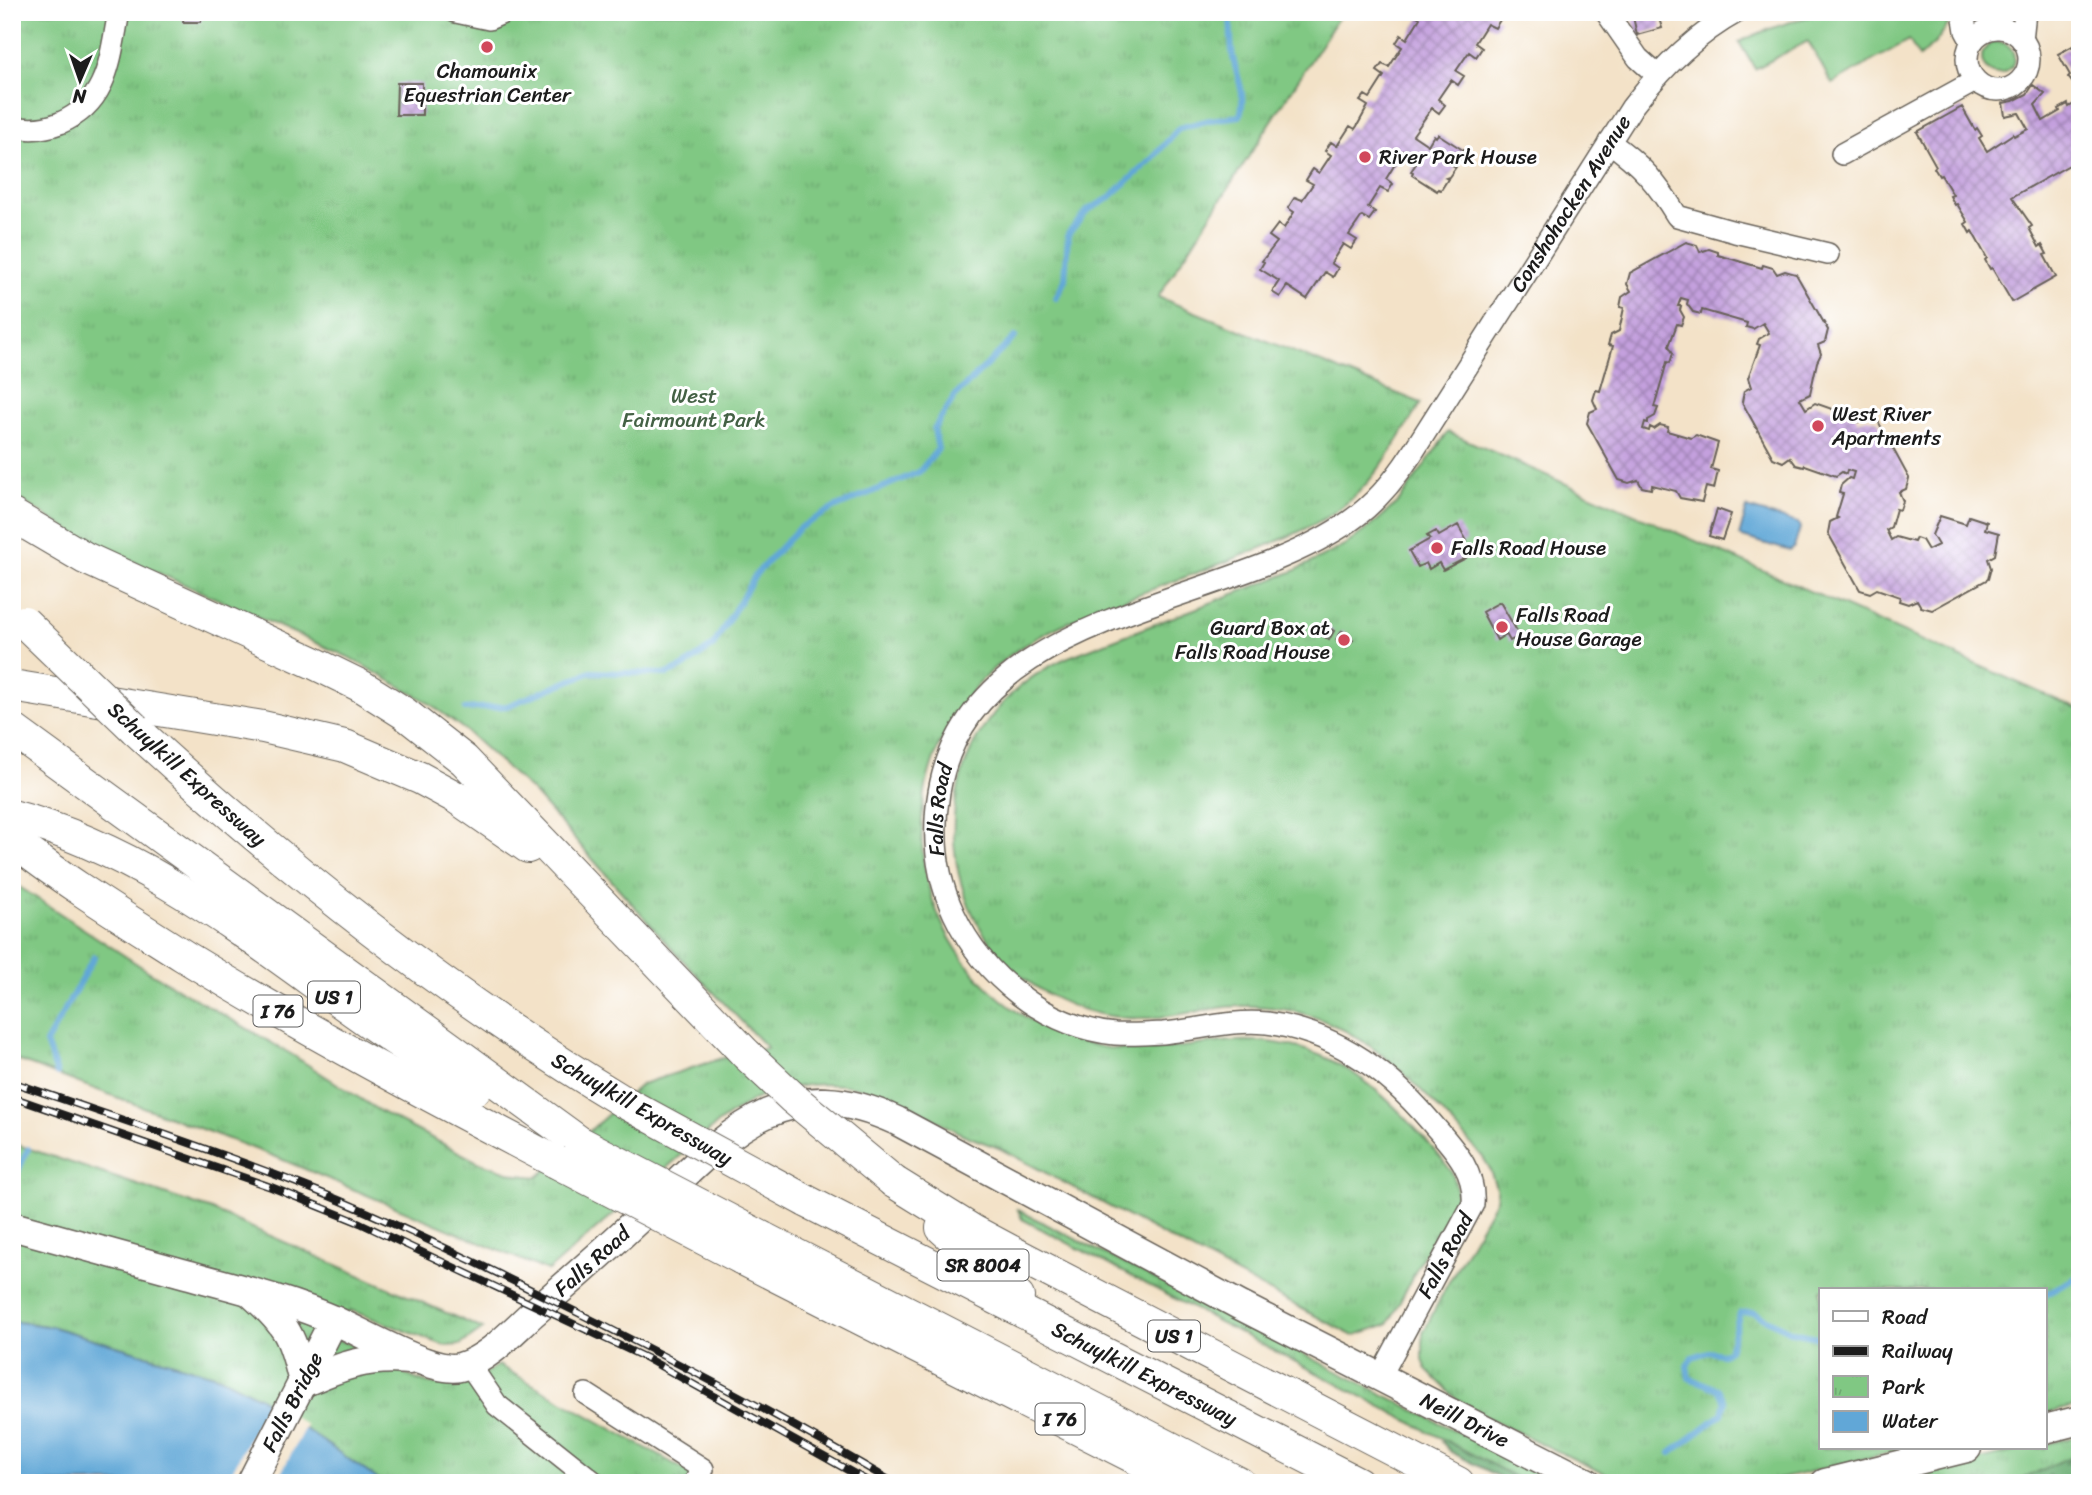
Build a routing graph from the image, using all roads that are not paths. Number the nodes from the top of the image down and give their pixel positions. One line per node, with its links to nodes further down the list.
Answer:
1 (119, 12): 12 (street)
2 (456, 12): 3 (street)
3 (505, 12)
4 (1606, 12): 10 (street)
5 (1737, 12): 10 (street, Conshohocken Avenue)
6 (1963, 12): 9 (street)
7 (2025, 12): 8 (street)
8 (2022, 40): 9 (street); 11 (street)
9 (1972, 42): 11 (street)
10 (1658, 76): 13 (street, Conshohocken Avenue)
11 (1975, 80): 14 (street)
12 (12, 126)
13 (1609, 142): 15 (street); 16 (street, Conshohocken Avenue)
14 (1842, 154)
15 (1828, 254)
16 (1433, 421): 32 (street, Falls Road)
17 (12, 515): 22 (highway)
18 (18, 615): 29 (highway, Schuylkill Expressway, bridge)
19 (12, 686): 22 (highway, US 1)
20 (12, 729): 23 (highway)
21 (13, 824): 23 (highway, I 76); 23 (highway, US 1)
22 (579, 882): 24 (highway, US 1, bridge)
23 (567, 1152): 26 (highway, US 1, bridge)
24 (894, 1182): 29 (highway, SR 8004); 44 (highway, US 1)
25 (12, 1226): 27 (main road)
26 (752, 1248): 41 (highway, I 76); 42 (highway, US 1)
27 (247, 1290): 28 (main road); 33 (main road)
28 (334, 1320): 30 (main road); 33 (main road, Falls Bridge)
29 (1050, 1326): 43 (highway, Schuylkill Expressway)
30 (424, 1362): 31 (main road); 33 (main road)
31 (469, 1364): 32 (main road, Falls Road); 39 (street)
32 (1380, 1377): 45 (main road, Neill Drive)
33 (300, 1389): 38 (main road, Falls Bridge)
34 (586, 1394): 40 (street)
35 (2080, 1420): 36 (main road)
36 (2046, 1429)
37 (1959, 1450): 46 (main road)
38 (251, 1483)
39 (595, 1483)
40 (694, 1483)
41 (1185, 1483)
42 (1239, 1483)
43 (1358, 1483)
44 (1458, 1483)
45 (1588, 1483)
46 (1825, 1483)

